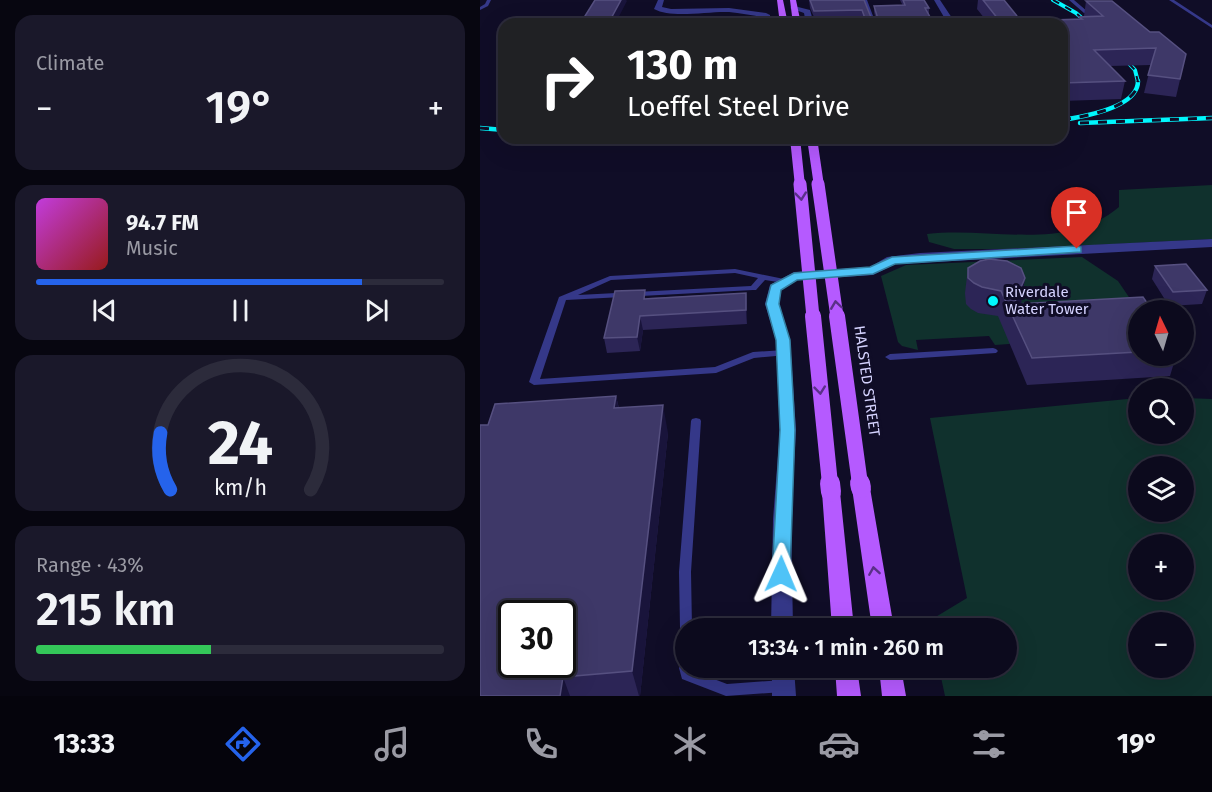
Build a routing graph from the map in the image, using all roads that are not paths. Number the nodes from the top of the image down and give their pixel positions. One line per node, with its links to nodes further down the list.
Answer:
1 (489, 0): 9 (lane)
2 (661, 0): 11 (street)
3 (780, 0): 12 (main road)
4 (865, 0): 14 (lane)
5 (937, 0): 15 (street)
6 (1071, 0): 10 (lane)
7 (1171, 0): 16 (lane)
8 (794, 4): 13 (street)
9 (480, 9)
10 (1086, 12)
11 (766, 18)
12 (782, 18)
13 (808, 18)
14 (872, 18)
15 (948, 18)
16 (1212, 27)
17 (796, 144): 29 (main road, one-way to 29, bridge)
18 (813, 144): 30 (main road, HALSTED STREET, one-way to 18, bridge)
19 (1212, 243): 21 (street)
20 (763, 276): 21 (lane); 22 (lane); 22 (lane)
21 (784, 281): 24 (street)
22 (562, 299): 24 (lane)
23 (993, 351): 25 (lane)
24 (784, 353): 28 (street)
25 (890, 357)
26 (696, 421): 27 (lane)
27 (686, 618)
28 (782, 618)
29 (842, 618)
30 (881, 618)
31 (695, 678): 34 (lane)
32 (847, 678): 35 (main road)
33 (891, 678): 36 (main road)
34 (783, 683)
35 (849, 696)
36 (894, 696)

